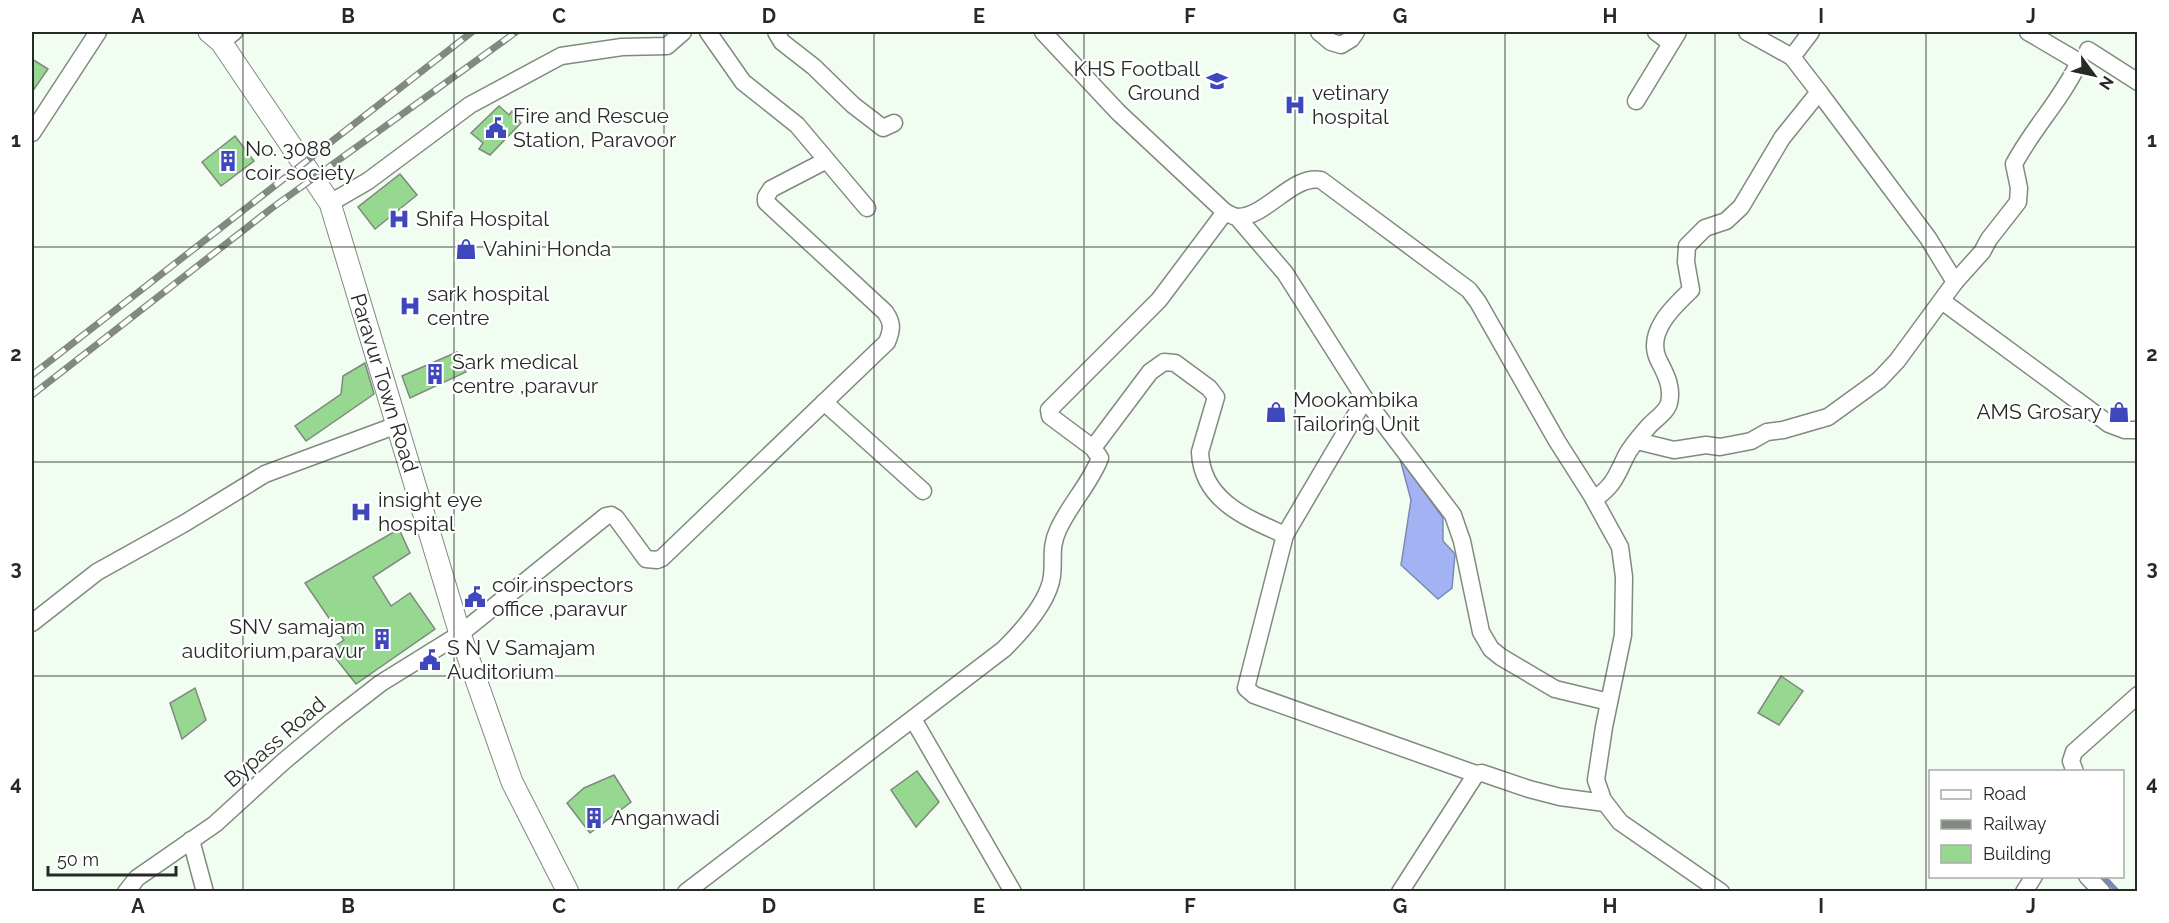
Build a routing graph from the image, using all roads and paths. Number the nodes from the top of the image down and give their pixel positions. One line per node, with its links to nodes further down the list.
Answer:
1 (98, 32): 20 (street)
2 (683, 32): 22 (street)
3 (708, 32): 21 (street)
4 (776, 32): 19 (street)
5 (1043, 32): 24 (street)
6 (1319, 32): 7 (street)
7 (1356, 32)
8 (1656, 32): 13 (street)
9 (1747, 32): 15 (street)
10 (1811, 32): 15 (street)
11 (2028, 32): 25 (street)
12 (221, 35): 22 (main road, Paravur Town Road)
13 (1674, 37): 18 (street)
14 (2088, 50): 16 (street)
15 (1792, 57): 17 (street)
16 (2138, 81)
17 (1819, 92): 25 (street); 31 (street)
18 (1636, 101)
19 (894, 123)
20 (32, 133)
21 (825, 161): 23 (street); 28 (street)
22 (330, 203): 29 (main road, Paravur Town Road)
23 (867, 208)
24 (1231, 215): 27 (street); 32 (street); 34 (street)
25 (1955, 282): 26 (street)
26 (1942, 301): 30 (street); 31 (street)
27 (1365, 399): 35 (street); 39 (street)
28 (824, 402): 33 (street); 37 (street, Bypass Road)
29 (397, 425): 36 (street); 37 (main road, Paravur Town Road)
30 (2138, 430)
31 (1637, 441): 34 (street)
32 (1093, 448): 35 (street); 40 (street)
33 (923, 491)
34 (1594, 499): 39 (street)
35 (1285, 535): 42 (street)
36 (32, 623)
37 (460, 634): 44 (street, Bypass Road); 49 (main road, Paravur Town Road)
38 (2138, 695): 41 (street)
39 (1610, 702): 43 (street)
40 (913, 719): 50 (street); 51 (street)
41 (2075, 770)
42 (1476, 774): 43 (street); 52 (street)
43 (1605, 803): 53 (street)
44 (191, 840): 47 (street, Bypass Road); 48 (street)
45 (2033, 878): 54 (street)
46 (2089, 878): 55 (street)
47 (126, 891)
48 (205, 891)
49 (568, 891)
50 (686, 891)
51 (1013, 891)
52 (1400, 891)
53 (1721, 891)
54 (2024, 891)
55 (2102, 891)

